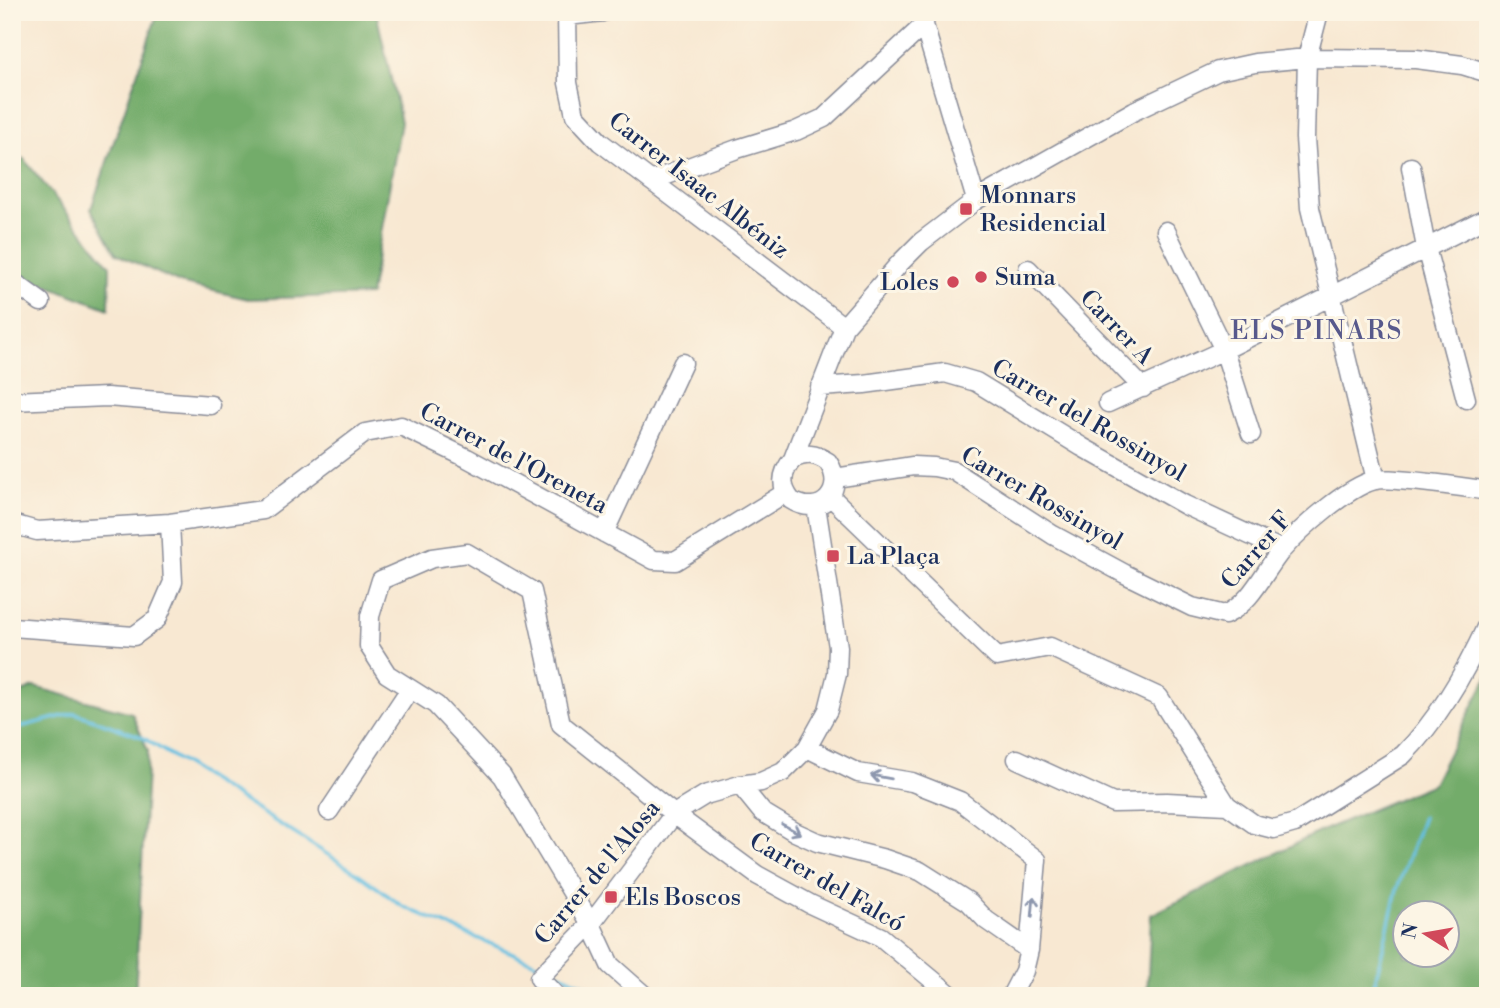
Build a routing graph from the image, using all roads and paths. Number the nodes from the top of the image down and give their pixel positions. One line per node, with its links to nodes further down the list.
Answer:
1 (603, 12): 3 (street)
2 (1319, 12): 5 (street)
3 (567, 14): 8 (street, Carrer Isaac Albéniz)
4 (925, 19): 8 (street); 9 (street)
5 (1307, 58): 6 (street); 9 (street); 15 (street)
6 (1488, 73)
7 (1411, 167): 12 (street)
8 (651, 181): 17 (street, Carrer Isaac Albéniz)
9 (976, 200): 17 (street)
10 (1488, 218): 12 (street)
11 (1166, 231): 18 (street)
12 (1426, 248): 15 (street); 22 (street)
13 (1028, 269): 21 (street, Carrer A)
14 (12, 281): 16 (street)
15 (1333, 297): 18 (street); 30 (street)
16 (41, 302)
17 (845, 327): 20 (street)
18 (1224, 350): 21 (street); 27 (street)
19 (683, 363): 36 (street)
20 (820, 387): 26 (street); 37 (street, Carrer del Rossinyol)
21 (1143, 388): 24 (street)
22 (1466, 399)
23 (12, 401): 25 (street)
24 (1108, 403)
25 (211, 405)
26 (812, 412): 28 (street); 29 (street)
27 (1251, 434)
28 (820, 456): 29 (street); 33 (street)
29 (793, 459): 32 (street)
30 (1376, 480): 31 (street); 37 (street, Carrer F)
31 (1488, 491)
32 (785, 493): 33 (street); 36 (street, Carrer de l'Oreneta)
33 (827, 493): 38 (street, Carrer Rossinyol); 42 (street, Carrer de l'Alosa); 45 (street)
34 (170, 523): 35 (street, Carrer de l'Oreneta); 36 (street, Carrer de l'Oreneta); 40 (street)
35 (12, 524)
36 (604, 533)
37 (1282, 550): 38 (street, Carrer F)
38 (1216, 614)
39 (1488, 623): 45 (street)
40 (12, 628)
41 (410, 689): 46 (street); 47 (street, Carrer del Falcó); 48 (street)
42 (807, 748): 44 (street, Carrer de l'Alosa); 49 (street, one-way to 42)
43 (1017, 759): 45 (street)
44 (740, 785): 47 (street, Carrer de l'Alosa); 49 (street, one-way to 49)
45 (1227, 805)
46 (329, 811)
47 (674, 814): 48 (street, Carrer de l'Alosa); 52 (street, Carrer del Falcó)
48 (591, 924): 50 (street, Carrer de l'Alosa); 51 (street)
49 (1029, 950): 53 (street)
50 (556, 996)
51 (645, 996)
52 (952, 996)
53 (1011, 996)

